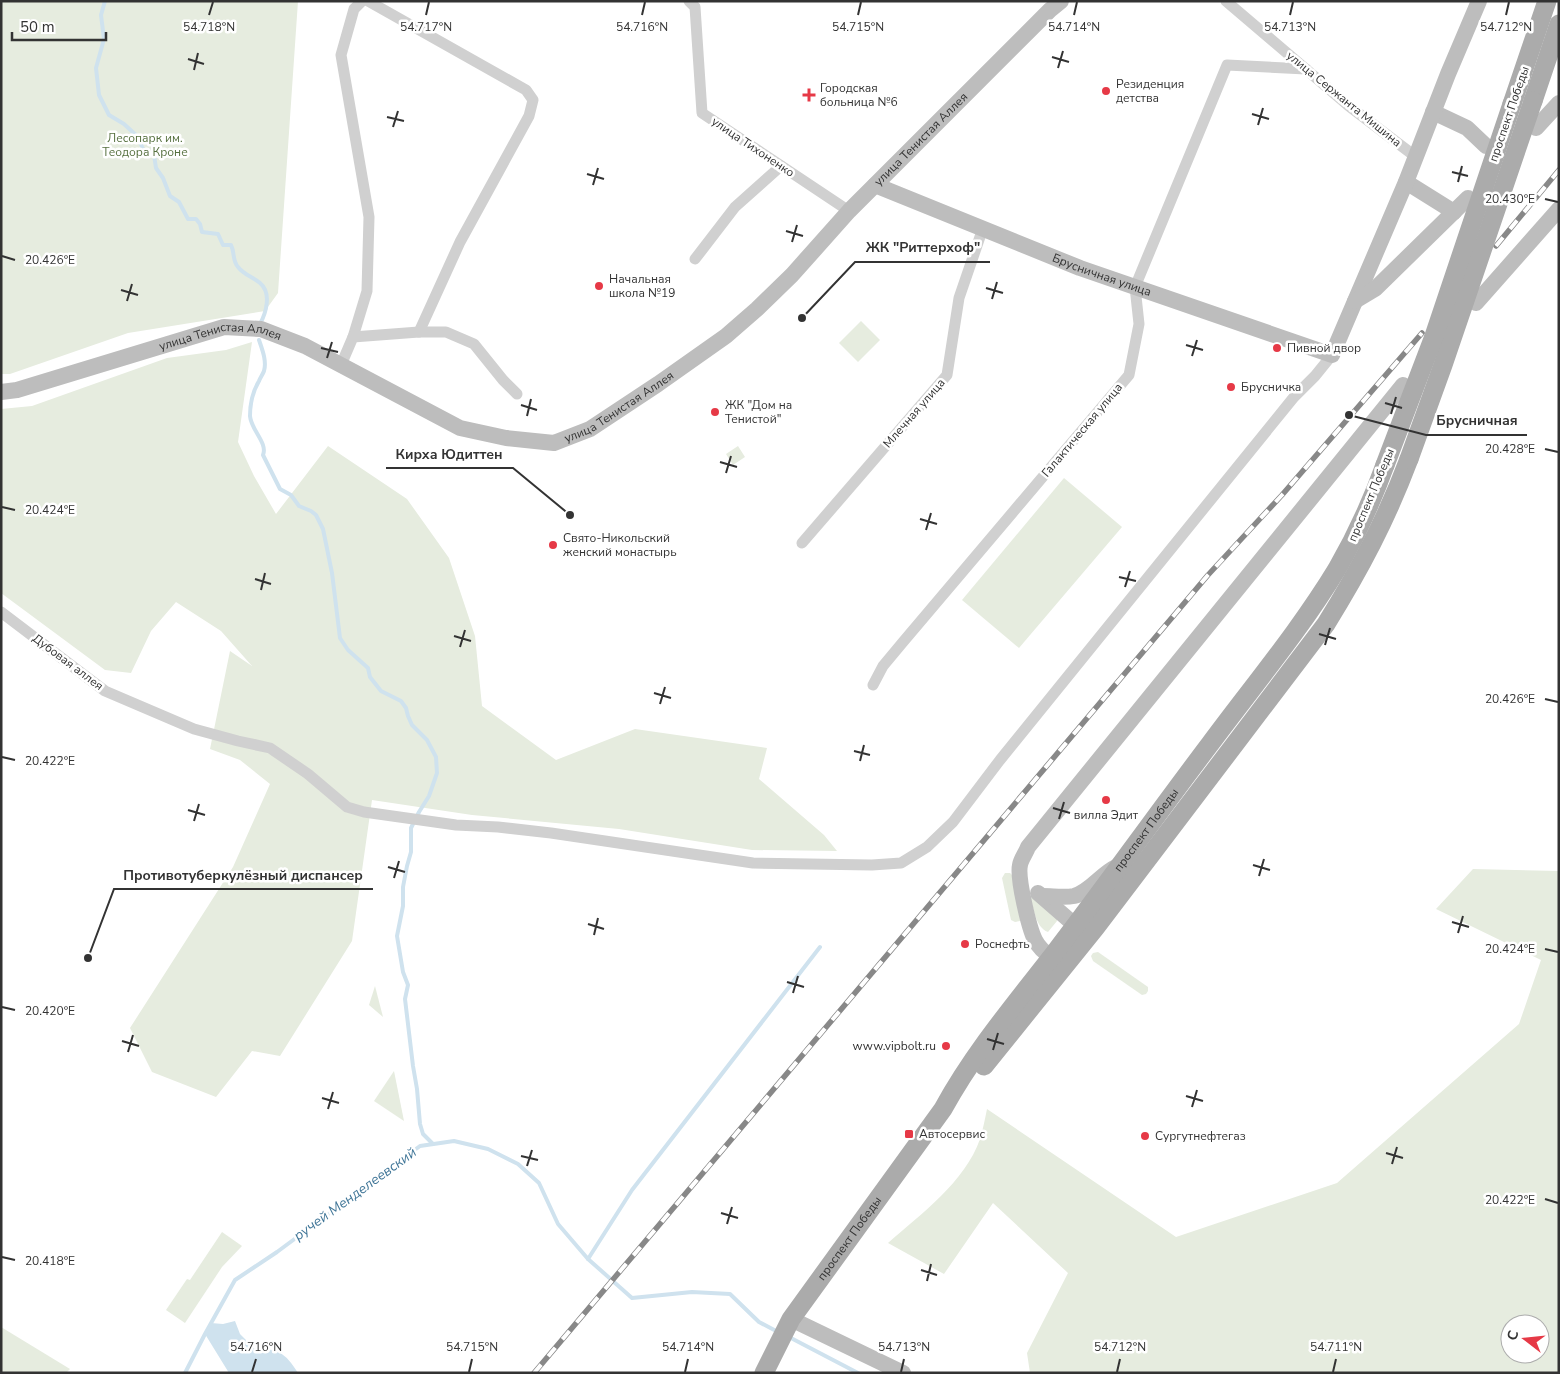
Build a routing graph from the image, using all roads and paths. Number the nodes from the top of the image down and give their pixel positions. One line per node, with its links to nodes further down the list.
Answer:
1 (362, 1): 28 (street)
2 (368, 1): 27 (street)
3 (689, 1): 15 (street, улица Тихоненко)
4 (1061, 1): 17 (street, улица Тенистая Аллея)
5 (1226, 1): 9 (street, улица Сержанта Мишина)
6 (1479, 1): 11 (street)
7 (1547, 1): 37 (main road, проспект Победы, bridge)
8 (1559, 24): 40 (main road, проспект Победы, bridge)
9 (1306, 69): 14 (street, улица Сержанта Мишина); 24 (street, Галактическая улица)
10 (1559, 103): 12 (street)
11 (1433, 112): 13 (street, проспект Победы); 14 (street)
12 (1536, 128)
13 (1486, 146)
14 (1416, 156): 16 (street)
15 (781, 166): 20 (street, улица Тихоненко); 23 (street)
16 (1406, 182): 21 (street); 25 (street)
17 (875, 185): 20 (street, улица Тенистая Аллея); 22 (street, Брусничная улица)
18 (1468, 198): 21 (street)
19 (1559, 209): 26 (street)
20 (849, 211): 30 (street, улица Тенистая Аллея)
21 (1454, 212): 25 (street)
22 (983, 228): 24 (street, Брусничная улица); 34 (street, Млечная улица)
23 (695, 259)
24 (1135, 287): 29 (street, Брусничная улица); 36 (street, Галактическая улица)
25 (1355, 301): 29 (street)
26 (1476, 303)
27 (419, 332): 28 (street); 33 (street)
28 (354, 337): 30 (street)
29 (1332, 355): 35 (street, Дубовая аллея)
30 (341, 365): 32 (street, улица Тенистая Аллея)
31 (1404, 385): 38 (street)
32 (1, 392)
33 (517, 394)
34 (802, 543)
35 (1, 612)
36 (873, 685)
37 (1121, 864): 39 (street); 40 (main road, проспект Победы)
38 (1021, 879): 39 (street); 41 (street)
39 (1043, 896): 40 (street)
40 (1082, 931): 41 (main road, проспект Победы); 42 (main road, проспект Победы)
41 (1052, 957): 42 (main road, проспект Победы)
42 (943, 1109): 43 (main road, проспект Победы)
43 (791, 1319): 44 (main road, проспект Победы); 45 (street)
44 (764, 1373)
45 (903, 1373)

